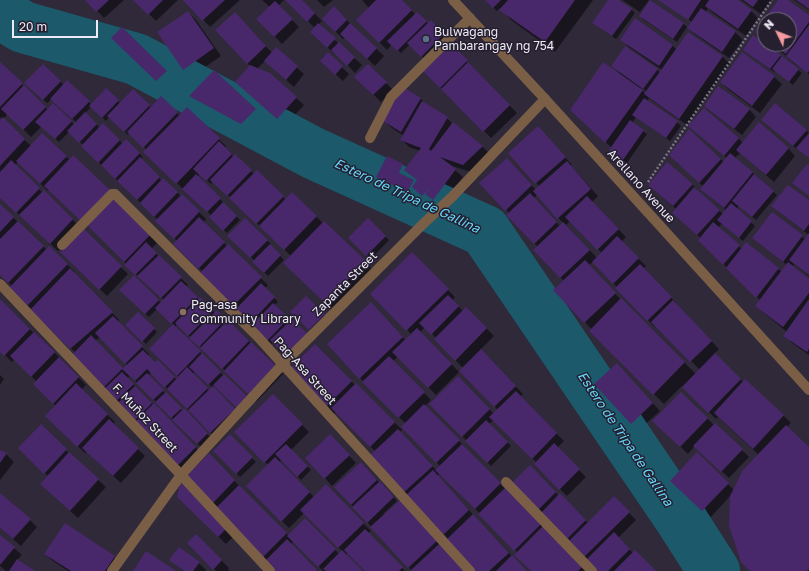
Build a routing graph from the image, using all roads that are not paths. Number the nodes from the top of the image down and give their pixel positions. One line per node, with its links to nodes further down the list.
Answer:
1 (453, 0): 2 (street, Arellano Avenue)
2 (470, 18): 3 (street, Arellano Avenue); 4 (street)
3 (545, 99): 7 (street, Zapanta Street); 8 (street, Arellano Avenue)
4 (370, 138)
5 (62, 245): 7 (street, Pag-Asa Street)
6 (0, 284): 9 (street, F. Muñoz Street)
7 (282, 365): 9 (street, Zapanta Street); 13 (street, Pag-Asa Street)
8 (809, 390)
9 (181, 475): 11 (street, Zapanta Street); 12 (street, F. Muñoz Street)
10 (506, 482): 14 (street)
11 (112, 571)
12 (270, 571)
13 (470, 571)
14 (592, 571)

